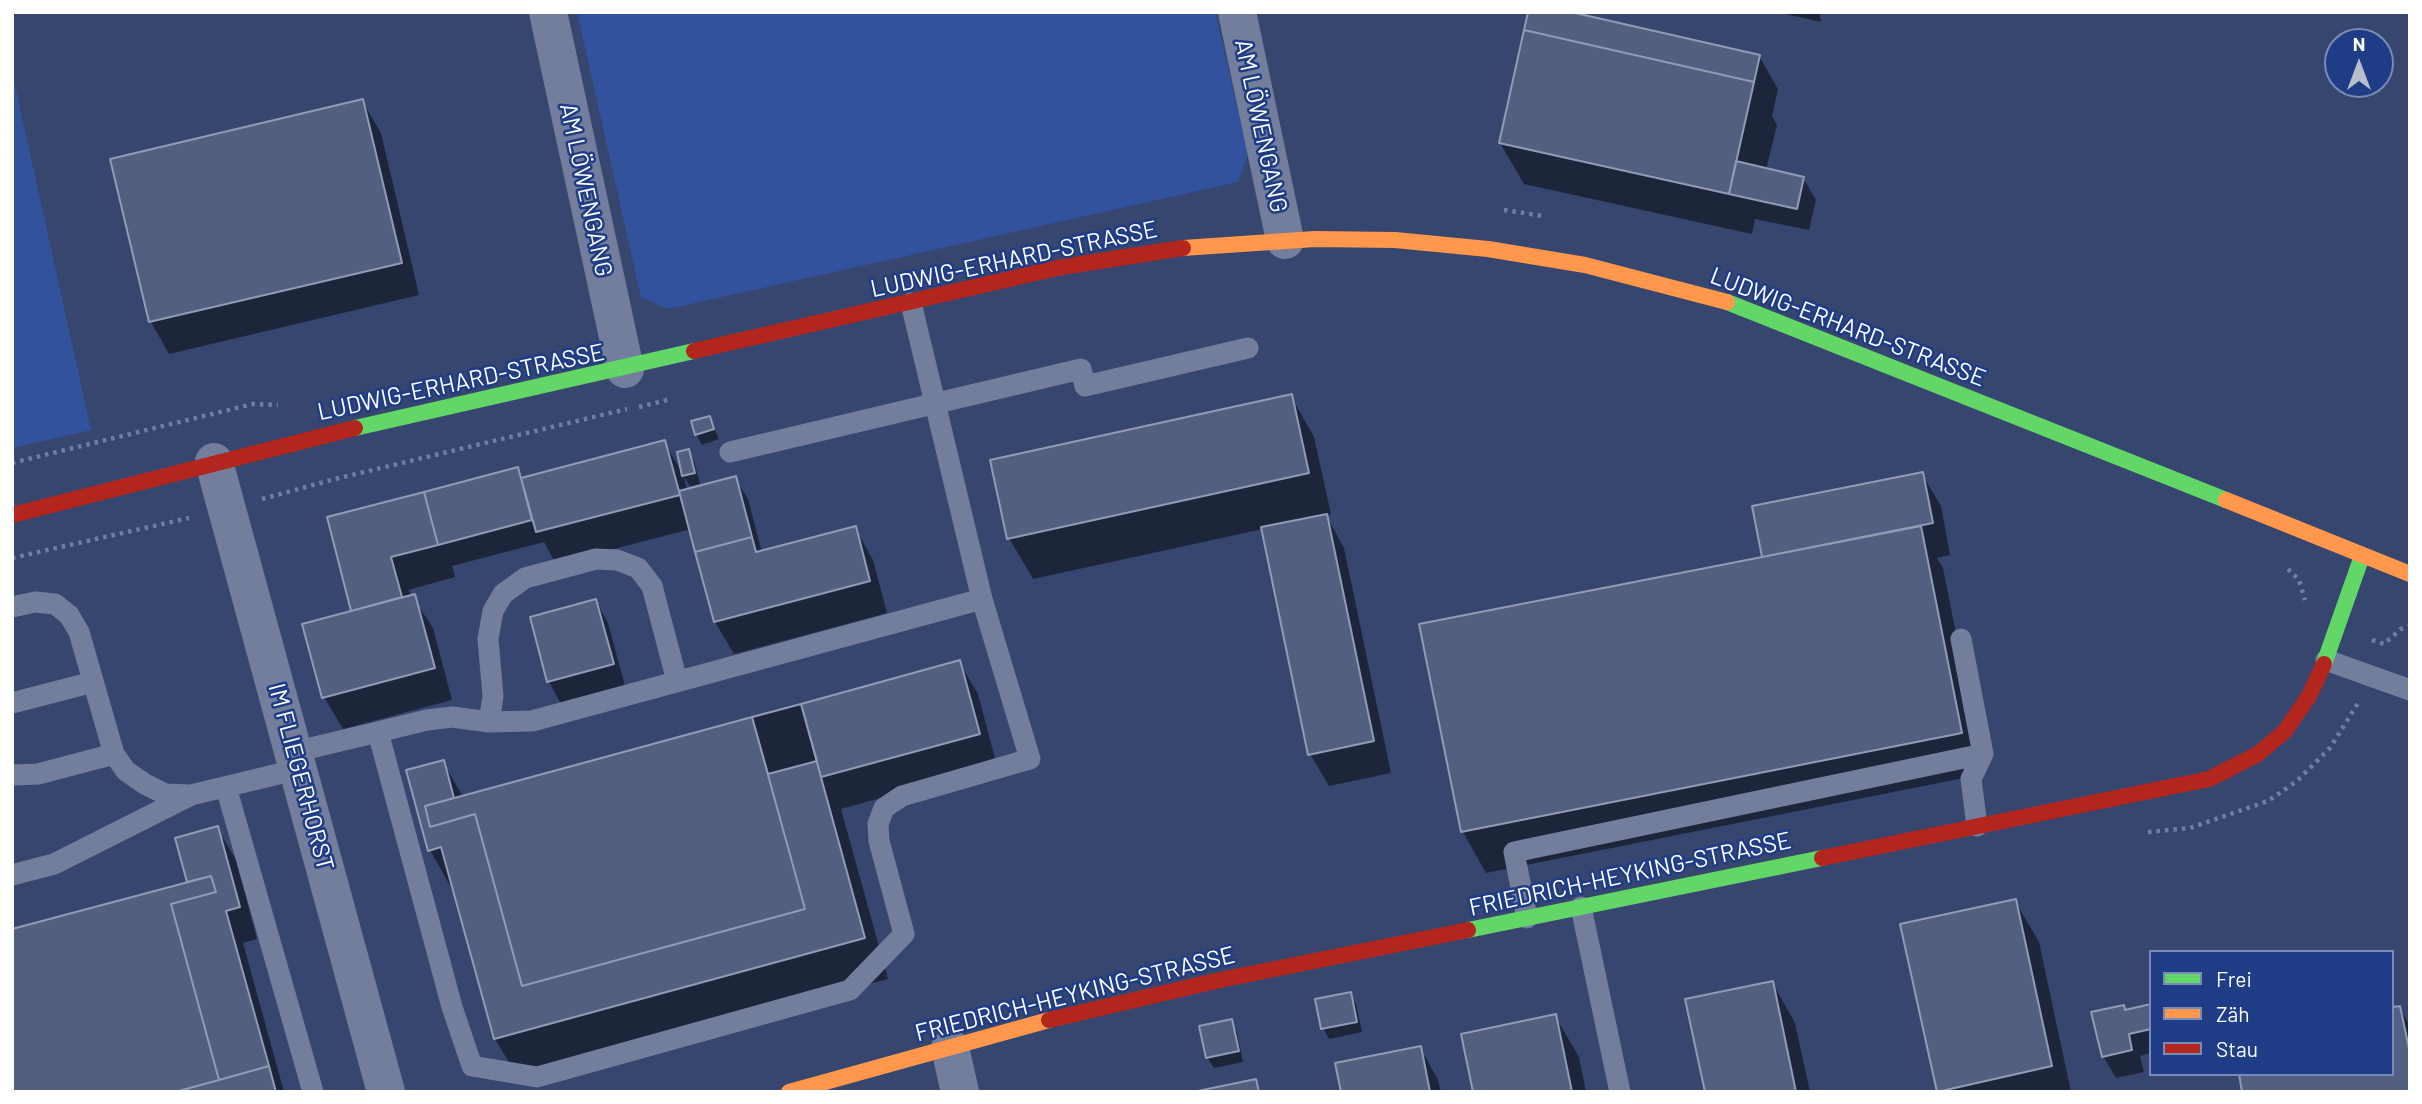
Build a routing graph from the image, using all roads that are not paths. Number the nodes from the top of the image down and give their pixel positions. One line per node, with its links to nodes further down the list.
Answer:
1 (548, 12): 6 (street, AM LÖWENGANG)
2 (1237, 12): 3 (street, AM LÖWENGANG)
3 (1285, 240): 4 (street, LUDWIG-ERHARD-STRASSE); 11 (street, LUDWIG-ERHARD-STRASSE)
4 (911, 303): 6 (street, LUDWIG-ERHARD-STRASSE); 7 (lane)
5 (1248, 348): 7 (lane)
6 (625, 369): 9 (street, LUDWIG-ERHARD-STRASSE)
7 (936, 403): 8 (lane); 13 (lane)
8 (730, 452)
9 (214, 462): 10 (street, LUDWIG-ERHARD-STRASSE); 25 (street, IM FLIEGERHORST)
10 (12, 515)
11 (2362, 555): 12 (street, LUDWIG-ERHARD-STRASSE); 16 (street, FRIEDRICH-HEYKING-STRASSE)
12 (2410, 574)
13 (982, 599): 17 (lane); 22 (lane)
14 (12, 607): 18 (lane)
15 (1961, 639): 24 (lane)
16 (2326, 660): 19 (lane); 29 (street, FRIEDRICH-HEYKING-STRASSE)
17 (677, 681): 21 (lane); 21 (lane)
18 (93, 682): 20 (lane); 23 (lane)
19 (2410, 690)
20 (12, 704)
21 (489, 722): 22 (lane)
22 (378, 732): 25 (lane)
23 (114, 754): 26 (lane); 28 (lane)
24 (1983, 754): 29 (lane); 32 (lane)
25 (296, 761): 27 (lane); 35 (street, IM FLIEGERHORST)
26 (12, 775)
27 (226, 787): 28 (lane); 34 (lane)
28 (191, 795): 30 (lane)
29 (1977, 826): 31 (street, FRIEDRICH-HEYKING-STRASSE)
30 (12, 875)
31 (1581, 907): 32 (street, FRIEDRICH-HEYKING-STRASSE); 38 (lane)
32 (1527, 918): 33 (street, FRIEDRICH-HEYKING-STRASSE)
33 (950, 1048): 36 (street, FRIEDRICH-HEYKING-STRASSE); 37 (street)
34 (313, 1092)
35 (386, 1092)
36 (789, 1092)
37 (960, 1092)
38 (1620, 1092)

